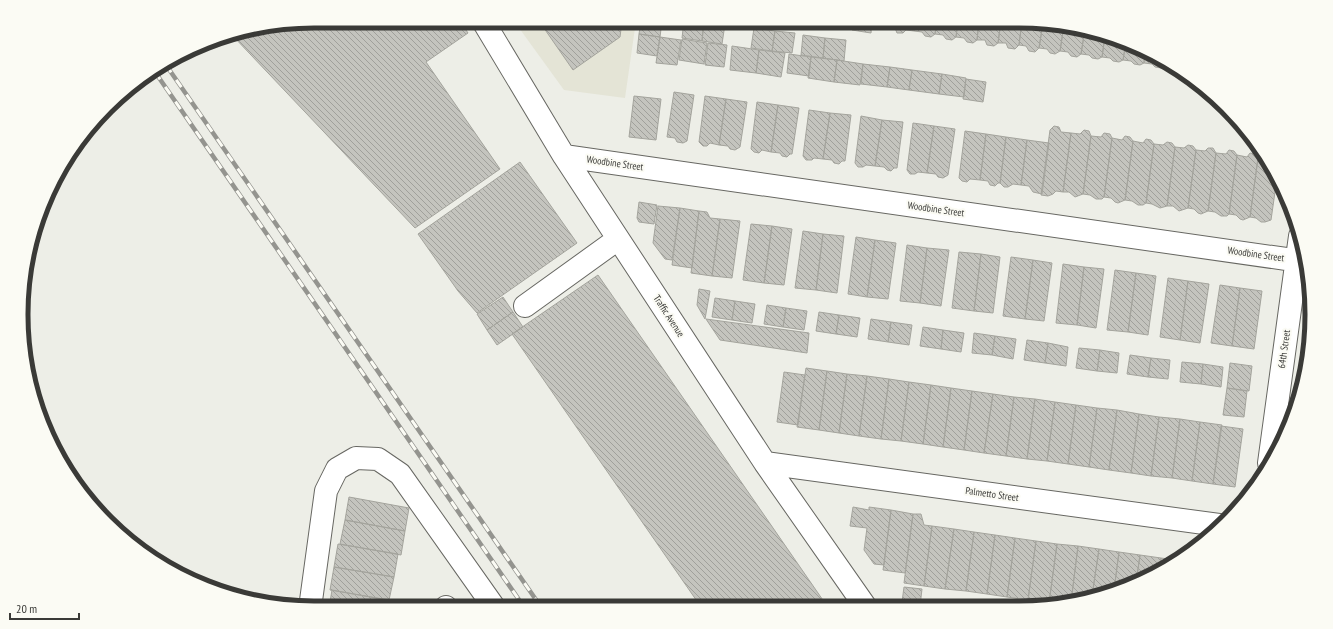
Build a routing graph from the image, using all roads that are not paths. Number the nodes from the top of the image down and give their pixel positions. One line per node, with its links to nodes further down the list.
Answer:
1 (488, 28): 2 (street, Traffic Avenue)
2 (564, 156): 3 (street, Traffic Avenue); 4 (street, Woodbine Street)
3 (618, 239): 6 (street); 8 (street, Traffic Avenue)
4 (1299, 261)
5 (1301, 268): 7 (street, 64th Street)
6 (525, 306)
7 (1271, 449)
8 (765, 463): 9 (street, Palmetto Street); 12 (street, Traffic Avenue)
9 (1213, 524)
10 (311, 601): 11 (street)
11 (490, 601)
12 (862, 601)

